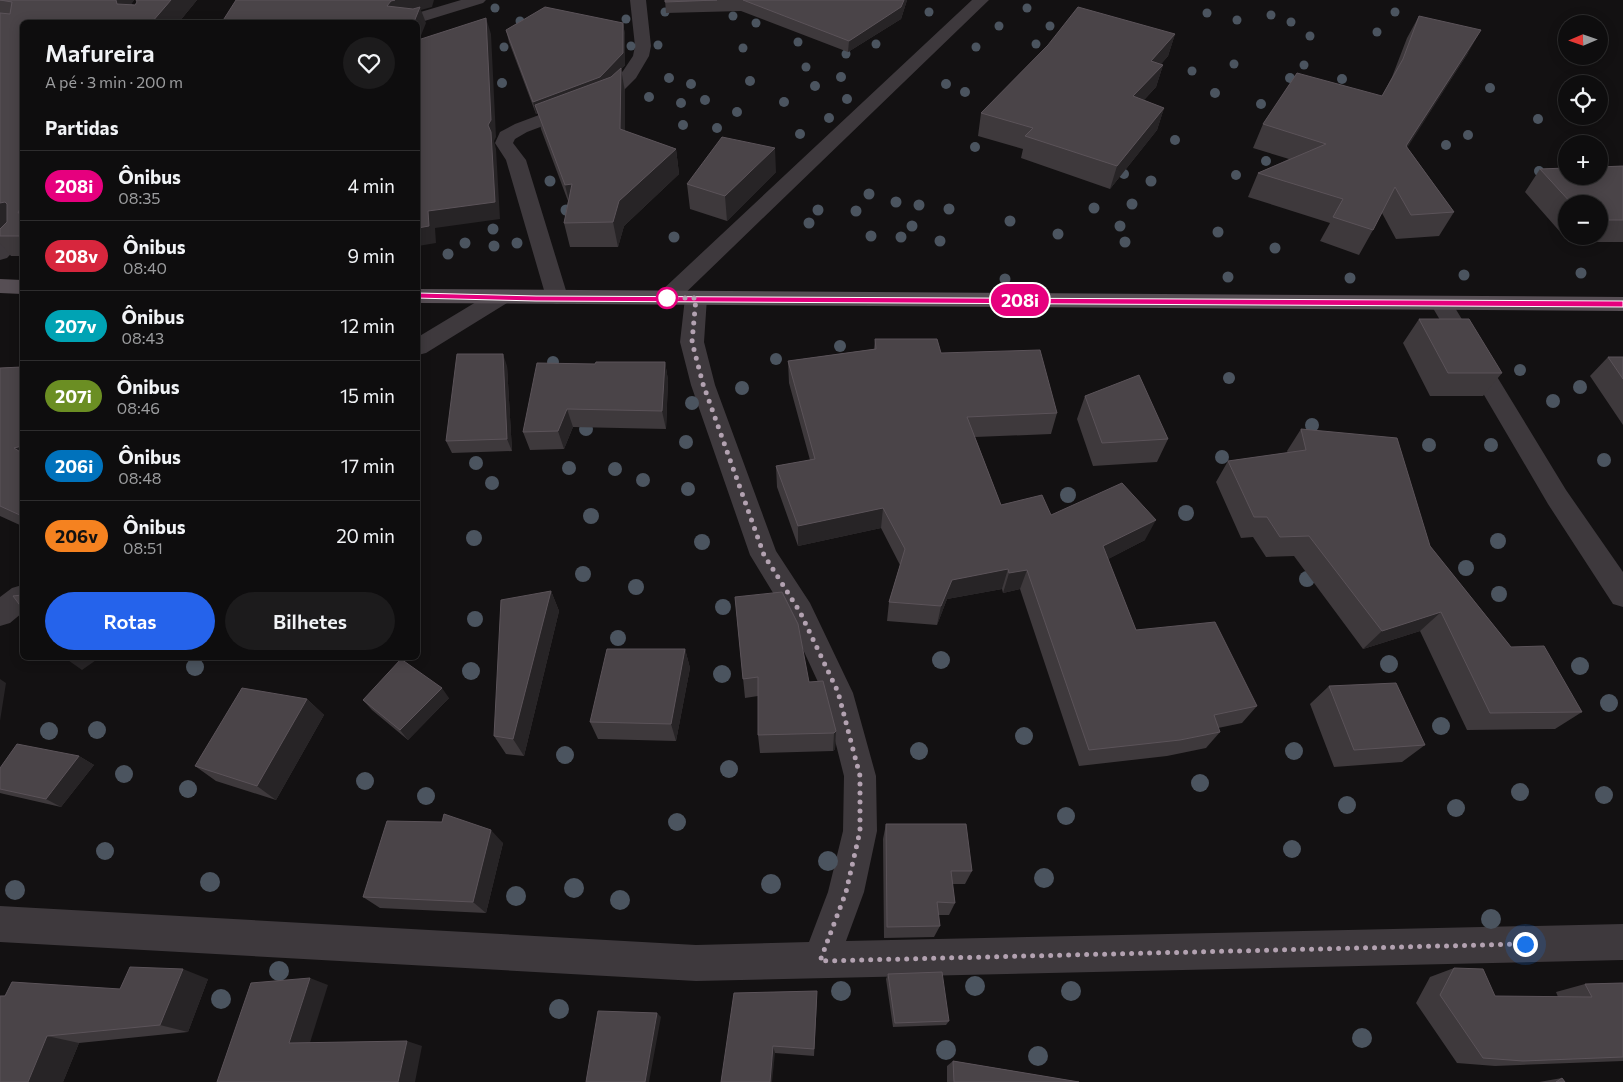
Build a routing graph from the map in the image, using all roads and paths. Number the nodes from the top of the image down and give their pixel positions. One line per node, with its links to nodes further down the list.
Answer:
1 (478, 0): 4 (street)
2 (638, 0): 10 (street)
3 (981, 0): 12 (street)
4 (410, 20)
5 (20, 232): 6 (street)
6 (0, 253)
7 (0, 286): 8 (main road)
8 (20, 287)
9 (420, 296): 11 (main road)
10 (557, 297): 11 (main road); 12 (main road)
11 (499, 298): 16 (street)
12 (667, 298): 13 (main road)
13 (696, 298): 14 (main road); 22 (street)
14 (1441, 303): 15 (main road); 17 (street)
15 (1623, 304)
16 (420, 346)
17 (1623, 595)
18 (20, 599): 19 (street)
19 (0, 614)
20 (0, 924): 22 (street)
21 (1623, 942): 22 (street)
22 (820, 961)

